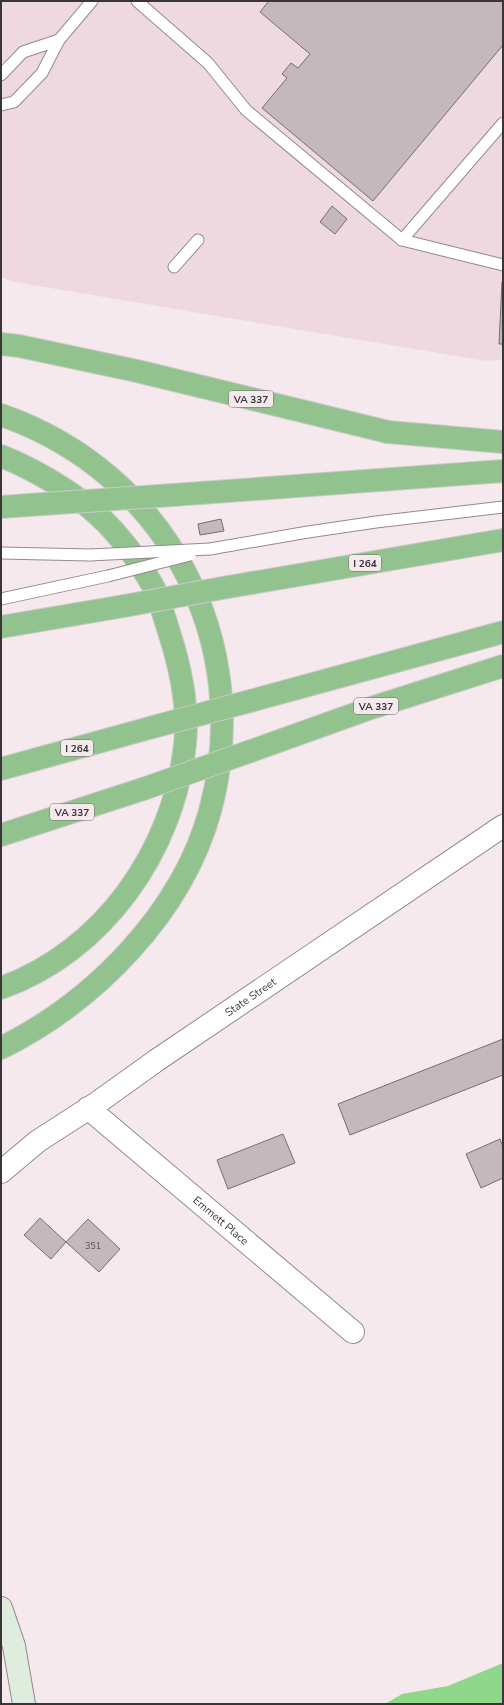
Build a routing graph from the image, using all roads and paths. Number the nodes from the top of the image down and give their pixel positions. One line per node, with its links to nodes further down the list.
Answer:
1 (92, 1): 3 (lane)
2 (137, 1): 8 (lane)
3 (59, 40): 4 (lane); 5 (lane)
4 (1, 75)
5 (1, 105)
6 (503, 123): 8 (lane)
7 (198, 240): 10 (lane)
8 (402, 240): 9 (lane)
9 (503, 265)
10 (174, 267)
11 (1, 344): 13 (highway, VA 337)
12 (1, 415): 29 (highway)
13 (503, 442)
14 (1, 456): 28 (highway)
15 (503, 471): 16 (highway, bridge)
16 (1, 507)
17 (503, 507): 19 (lane)
18 (503, 540): 22 (highway, I 264, bridge)
19 (210, 549): 20 (lane, bridge); 21 (lane, bridge)
20 (1, 553)
21 (1, 599)
22 (1, 627)
23 (503, 632): 25 (highway, I 264, bridge)
24 (503, 666): 27 (highway, VA 337, bridge)
25 (1, 769)
26 (503, 826): 30 (street, State Street)
27 (1, 835)
28 (1, 988)
29 (1, 1048)
30 (88, 1108): 31 (street, State Street); 32 (street, Emmett Place)
31 (1, 1172)
32 (353, 1332)
33 (1, 1608): 34 (street)
34 (24, 1704)

